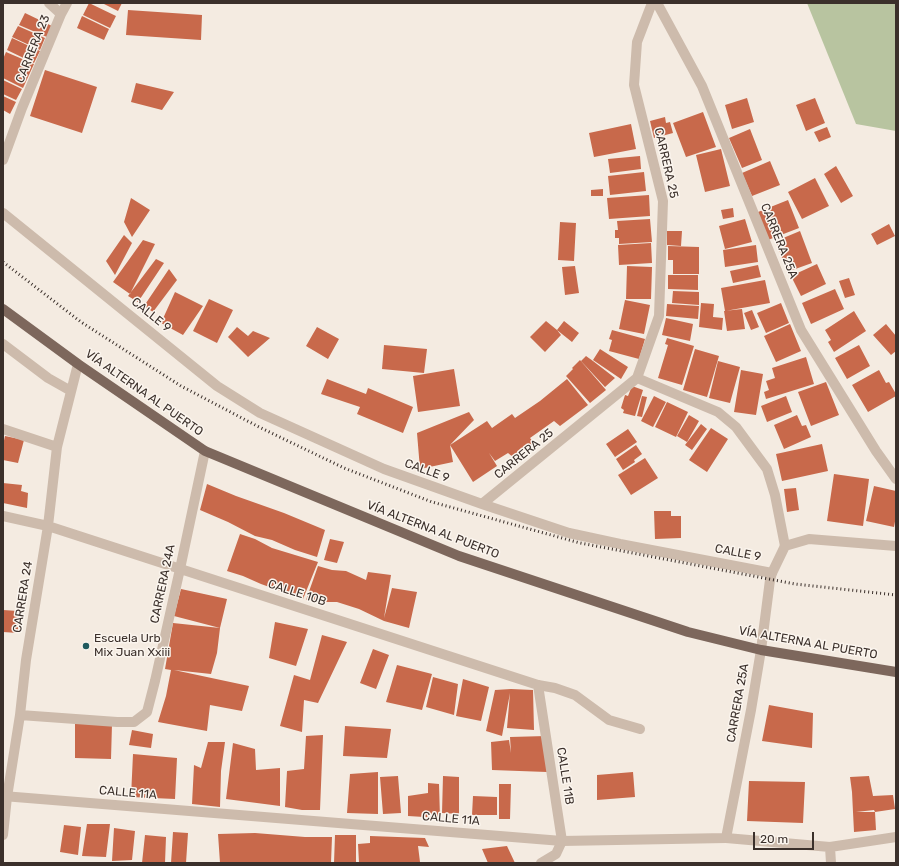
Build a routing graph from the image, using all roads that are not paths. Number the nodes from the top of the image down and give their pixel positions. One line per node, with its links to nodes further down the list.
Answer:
1 (49, 3): 5 (street)
2 (67, 3): 5 (street, CARRERA 23)
3 (652, 3): 11 (street, CARRERA 25)
4 (657, 3): 16 (street, CARRERA 25A)
5 (61, 14): 6 (street, CARRERA 23)
6 (3, 160)
7 (3, 213): 17 (street, CALLE 9)
8 (3, 309): 10 (main road, VÍA ALTERNA AL PUERTO)
9 (3, 344): 12 (street)
10 (78, 364): 12 (street, CARRERA 24); 15 (main road, VÍA ALTERNA AL PUERTO)
11 (637, 378): 17 (street, CARRERA 25); 20 (street)
12 (71, 391): 14 (street, CARRERA 24)
13 (3, 428): 14 (street)
14 (57, 447): 19 (street, CARRERA 24)
15 (205, 451): 22 (street, CARRERA 24A); 24 (main road, VÍA ALTERNA AL PUERTO)
16 (896, 479)
17 (482, 504): 23 (street, CALLE 9)
18 (3, 516): 19 (street, CALLE 10B)
19 (48, 526): 22 (street, CALLE 10B); 27 (street, CARRERA 24)
20 (786, 546): 21 (street); 23 (street, CALLE 9)
21 (896, 546)
22 (180, 569): 26 (street, CALLE 10B); 27 (street, CARRERA 24A)
23 (772, 572): 24 (street, CARRERA 25A)
24 (761, 650): 25 (main road, VÍA ALTERNA AL PUERTO); 32 (street, CARRERA 25A)
25 (896, 672)
26 (538, 685): 28 (street, CALLE 10B); 33 (street, CALLE 11B)
27 (20, 715): 29 (street, CARRERA 24)
28 (640, 728)
29 (5, 797): 30 (street, CARRERA 24); 33 (street, CALLE 11A)
30 (3, 835)
31 (896, 837): 34 (street, CALLE 11A)
32 (726, 838): 33 (street, CALLE 11A); 34 (street, CALLE 11A)
33 (562, 841): 35 (street)
34 (830, 847): 36 (street)
35 (541, 863)
36 (831, 863)

